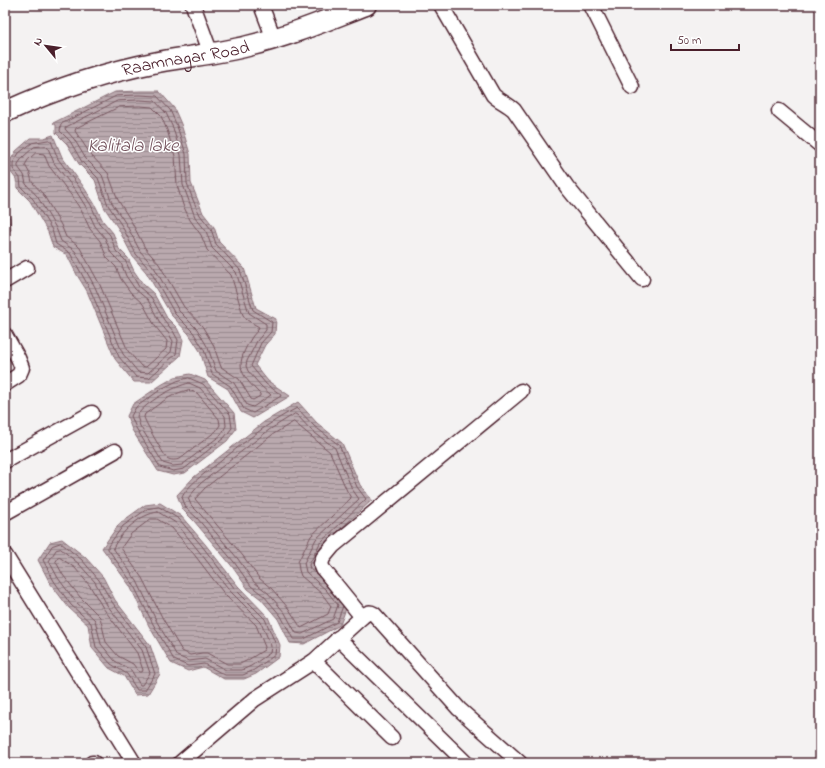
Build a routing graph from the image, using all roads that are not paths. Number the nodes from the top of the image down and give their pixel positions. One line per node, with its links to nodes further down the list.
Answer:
1 (192, 5): 7 (street)
2 (261, 5): 6 (street)
3 (366, 5): 6 (highway, Raamnagar Road)
4 (441, 5): 13 (street)
5 (591, 5): 8 (street)
6 (274, 39): 7 (highway, Raamnagar Road)
7 (211, 54): 10 (highway, Raamnagar Road)
8 (632, 87)
9 (779, 111): 11 (street)
10 (5, 112)
11 (820, 145)
12 (27, 268): 14 (street)
13 (642, 279)
14 (5, 281)
15 (5, 335): 16 (street)
16 (5, 384)
17 (521, 391): 23 (street)
18 (92, 413): 20 (street)
19 (115, 451): 21 (street)
20 (5, 461)
21 (5, 513)
22 (5, 555): 27 (street)
23 (362, 617): 24 (street); 30 (street)
24 (338, 638): 25 (street); 29 (street)
25 (314, 661): 26 (street); 28 (street)
26 (392, 738)
27 (134, 763)
28 (180, 763)
29 (466, 763)
30 (520, 763)

